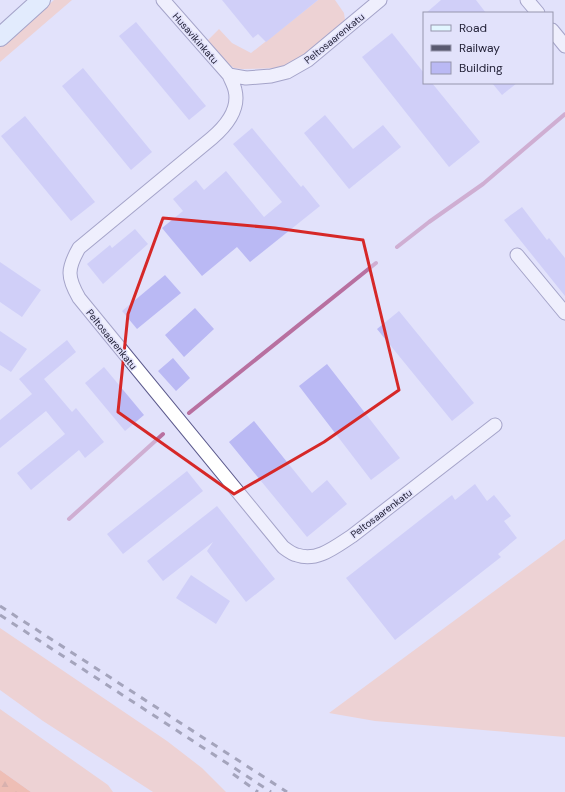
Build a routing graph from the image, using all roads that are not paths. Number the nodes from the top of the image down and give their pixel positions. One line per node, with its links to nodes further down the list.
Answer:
1 (41, 0): 7 (street)
2 (163, 0): 9 (street, Husavikinkatu)
3 (380, 0): 9 (street, Peltosaarenkatu)
4 (527, 0): 5 (street)
5 (537, 12)
6 (553, 31): 8 (street)
7 (0, 37)
8 (565, 46)
9 (229, 75): 12 (street, Peltosaarenkatu)
10 (517, 255): 11 (street)
11 (565, 313)
12 (495, 426)

